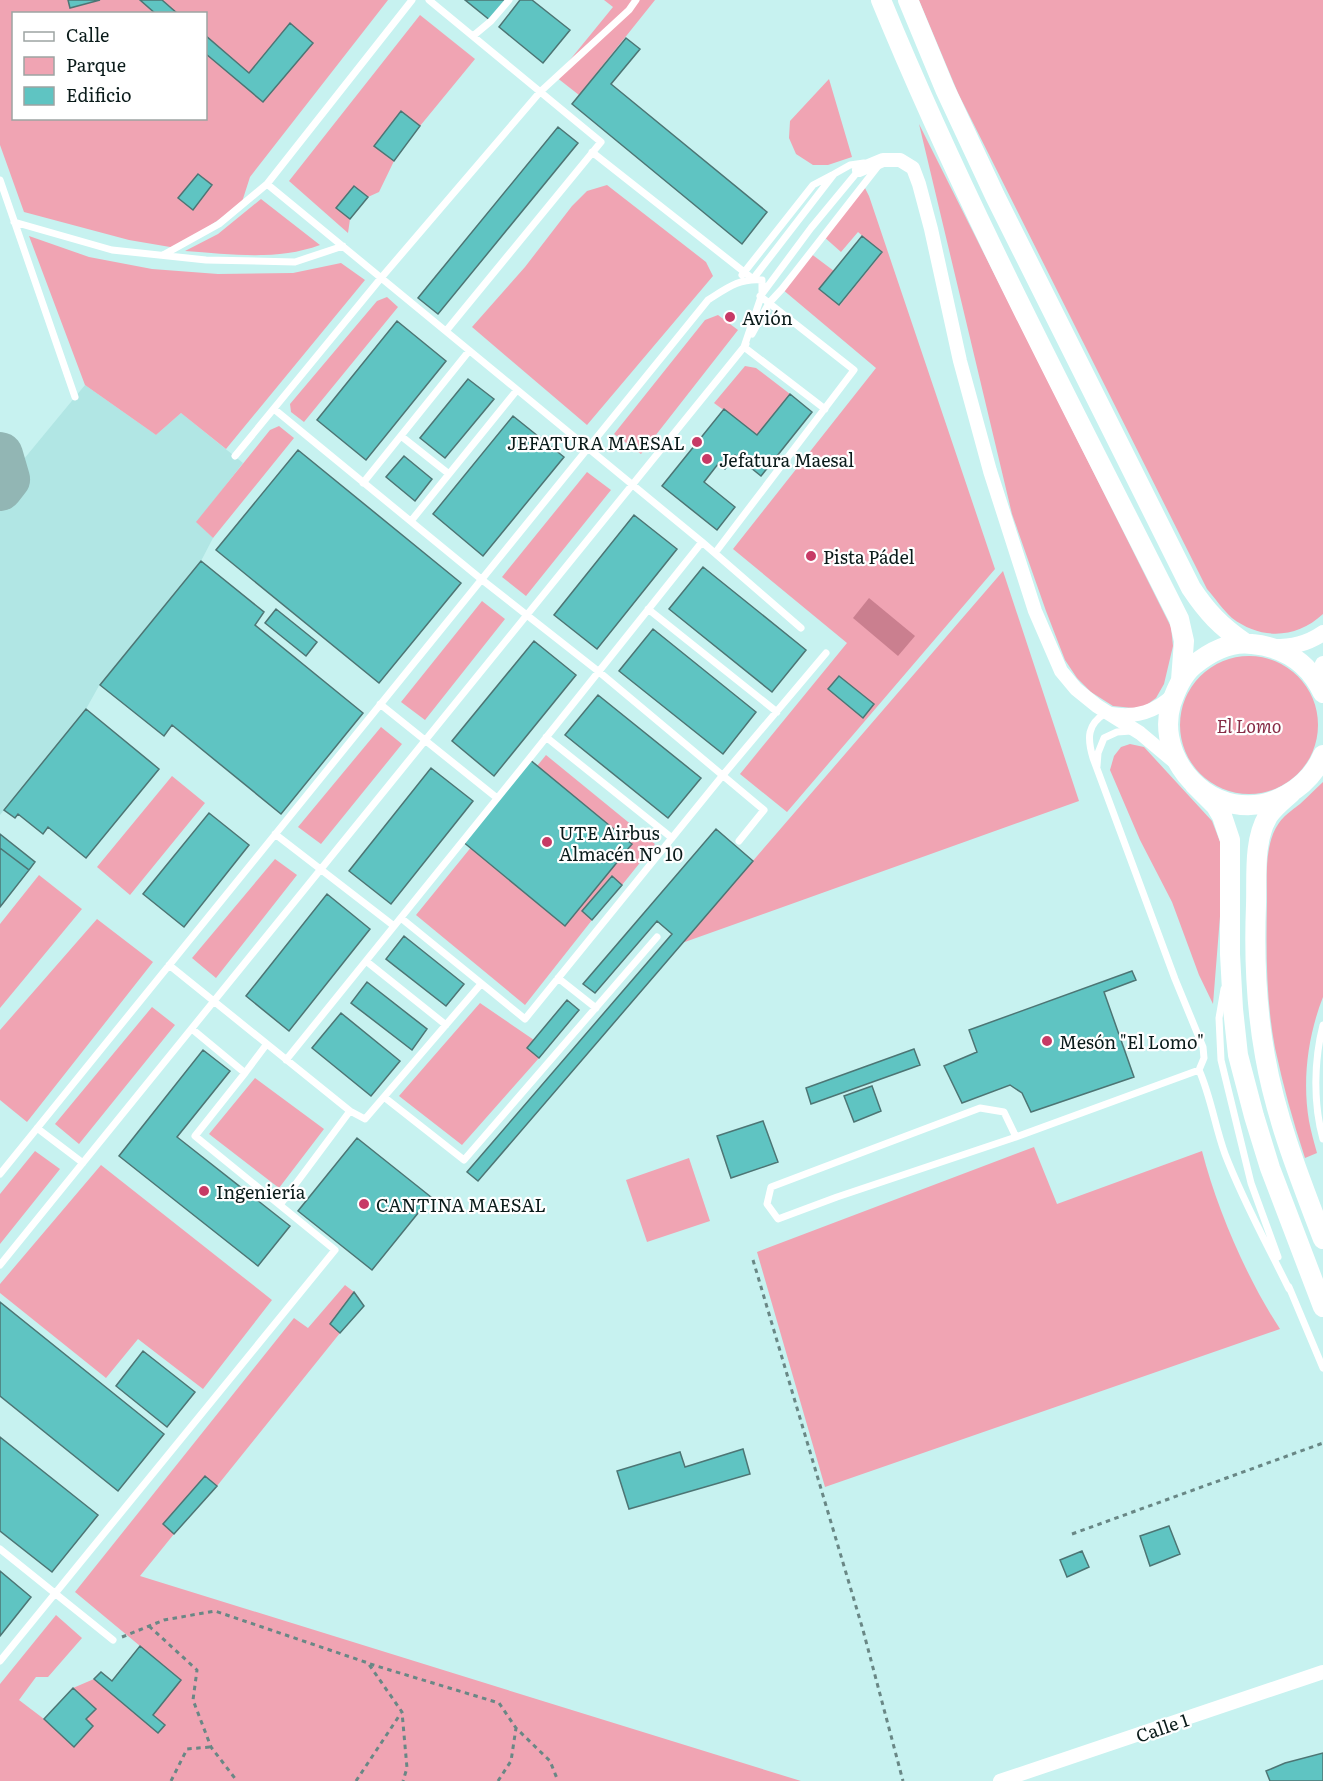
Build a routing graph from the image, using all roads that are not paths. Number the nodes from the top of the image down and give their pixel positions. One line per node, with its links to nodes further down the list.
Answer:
1 (412, 0): 14 (lane)
2 (429, 0): 7 (lane)
3 (508, 0): 7 (lane)
4 (636, 0): 8 (lane)
5 (881, 0): 49 (main road)
6 (908, 0): 44 (main road)
7 (473, 36): 8 (lane)
8 (540, 92): 9 (lane); 18 (lane)
9 (592, 152): 19 (lane); 23 (lane)
10 (883, 160): 11 (street); 12 (lane); 22 (lane); 53 (street)
11 (859, 170): 21 (lane)
12 (834, 174): 19 (lane); 20 (lane)
13 (0, 180): 15 (lane)
14 (267, 184): 16 (lane); 17 (lane)
15 (14, 222): 17 (lane); 27 (lane)
16 (343, 246): 17 (lane); 18 (lane)
17 (163, 256)
18 (381, 278): 23 (lane); 28 (lane)
19 (753, 279): 20 (lane); 21 (lane)
20 (737, 282): 31 (lane)
21 (761, 295): 22 (lane); 24 (lane)
22 (769, 303): 24 (lane); 29 (lane)
23 (446, 331): 25 (lane)
24 (744, 347): 29 (lane); 35 (lane)
25 (469, 351): 26 (lane); 30 (lane)
26 (517, 390): 31 (lane); 33 (lane)
27 (75, 397)
28 (273, 409): 32 (lane); 34 (lane)
29 (825, 409): 38 (lane)
30 (401, 436): 33 (lane); 34 (lane)
31 (587, 448): 35 (lane); 39 (lane)
32 (235, 456)
33 (449, 474): 36 (lane)
34 (363, 483): 36 (lane)
35 (634, 484): 37 (lane); 41 (lane)
36 (411, 521): 39 (lane)
37 (702, 542): 38 (lane); 40 (lane)
38 (715, 553): 42 (lane)
39 (481, 579): 41 (lane); 51 (lane)
40 (648, 609): 48 (lane); 52 (lane)
41 (527, 615): 48 (lane); 56 (lane)
42 (801, 627)
43 (1323, 633): 45 (street)
44 (1245, 643): 45 (main road); 49 (main road)
45 (1273, 647): 50 (main road)
46 (826, 653): 52 (lane)
47 (1323, 664): 50 (street)
48 (598, 671): 55 (lane); 59 (lane)
49 (1178, 687): 53 (street); 60 (main road)
50 (1323, 692)
51 (380, 704): 56 (lane); 63 (lane)
52 (777, 712): 59 (lane)
53 (1106, 713): 54 (street); 58 (lane)
54 (1140, 733): 58 (lane); 60 (street)
55 (546, 737): 62 (lane); 64 (lane)
56 (425, 741): 62 (lane); 66 (lane)
57 (1320, 765): 61 (main road)
58 (1097, 769): 82 (lane)
59 (723, 776): 64 (lane); 65 (lane)
60 (1188, 777): 61 (main road); 70 (main road)
61 (1291, 793): 92 (main road)
62 (497, 798): 67 (lane)
63 (275, 834): 66 (lane); 72 (lane)
64 (672, 838): 73 (lane)
65 (739, 841)
66 (321, 870): 68 (lane); 75 (lane)
67 (401, 918): 68 (lane); 74 (lane)
68 (394, 926): 71 (lane)
69 (657, 937): 76 (lane)
70 (1230, 954): 94 (lane); 95 (main road)
71 (366, 962): 77 (lane); 81 (lane)
72 (169, 965): 75 (lane); 86 (lane)
73 (558, 978): 74 (lane); 76 (lane)
74 (482, 984): 77 (lane)
75 (213, 1002): 79 (lane); 80 (lane)
76 (596, 1008): 84 (lane)
77 (446, 1025): 84 (lane)
78 (1323, 1025): 88 (lane)
79 (192, 1029): 83 (lane); 89 (lane)
80 (266, 1045): 81 (lane); 83 (lane)
81 (286, 1060): 85 (lane)
82 (1199, 1070): 87 (lane); 94 (lane)
83 (245, 1073): 91 (lane)
84 (384, 1097): 85 (lane)
85 (350, 1111): 91 (lane)
86 (37, 1128): 89 (lane); 90 (lane)
87 (1016, 1137): 87 (lane)
88 (1323, 1139)
89 (83, 1163): 93 (lane)
90 (0, 1174)
91 (280, 1205): 98 (lane)
92 (1323, 1239)
93 (0, 1266)
94 (1289, 1289): 96 (lane)
95 (1323, 1307)
96 (1323, 1368)
97 (0, 1549): 98 (lane)
98 (56, 1593): 99 (lane); 100 (lane)
99 (113, 1640)
100 (0, 1661)
101 (1323, 1672): 102 (street, Calle 1)
102 (1000, 1781)

